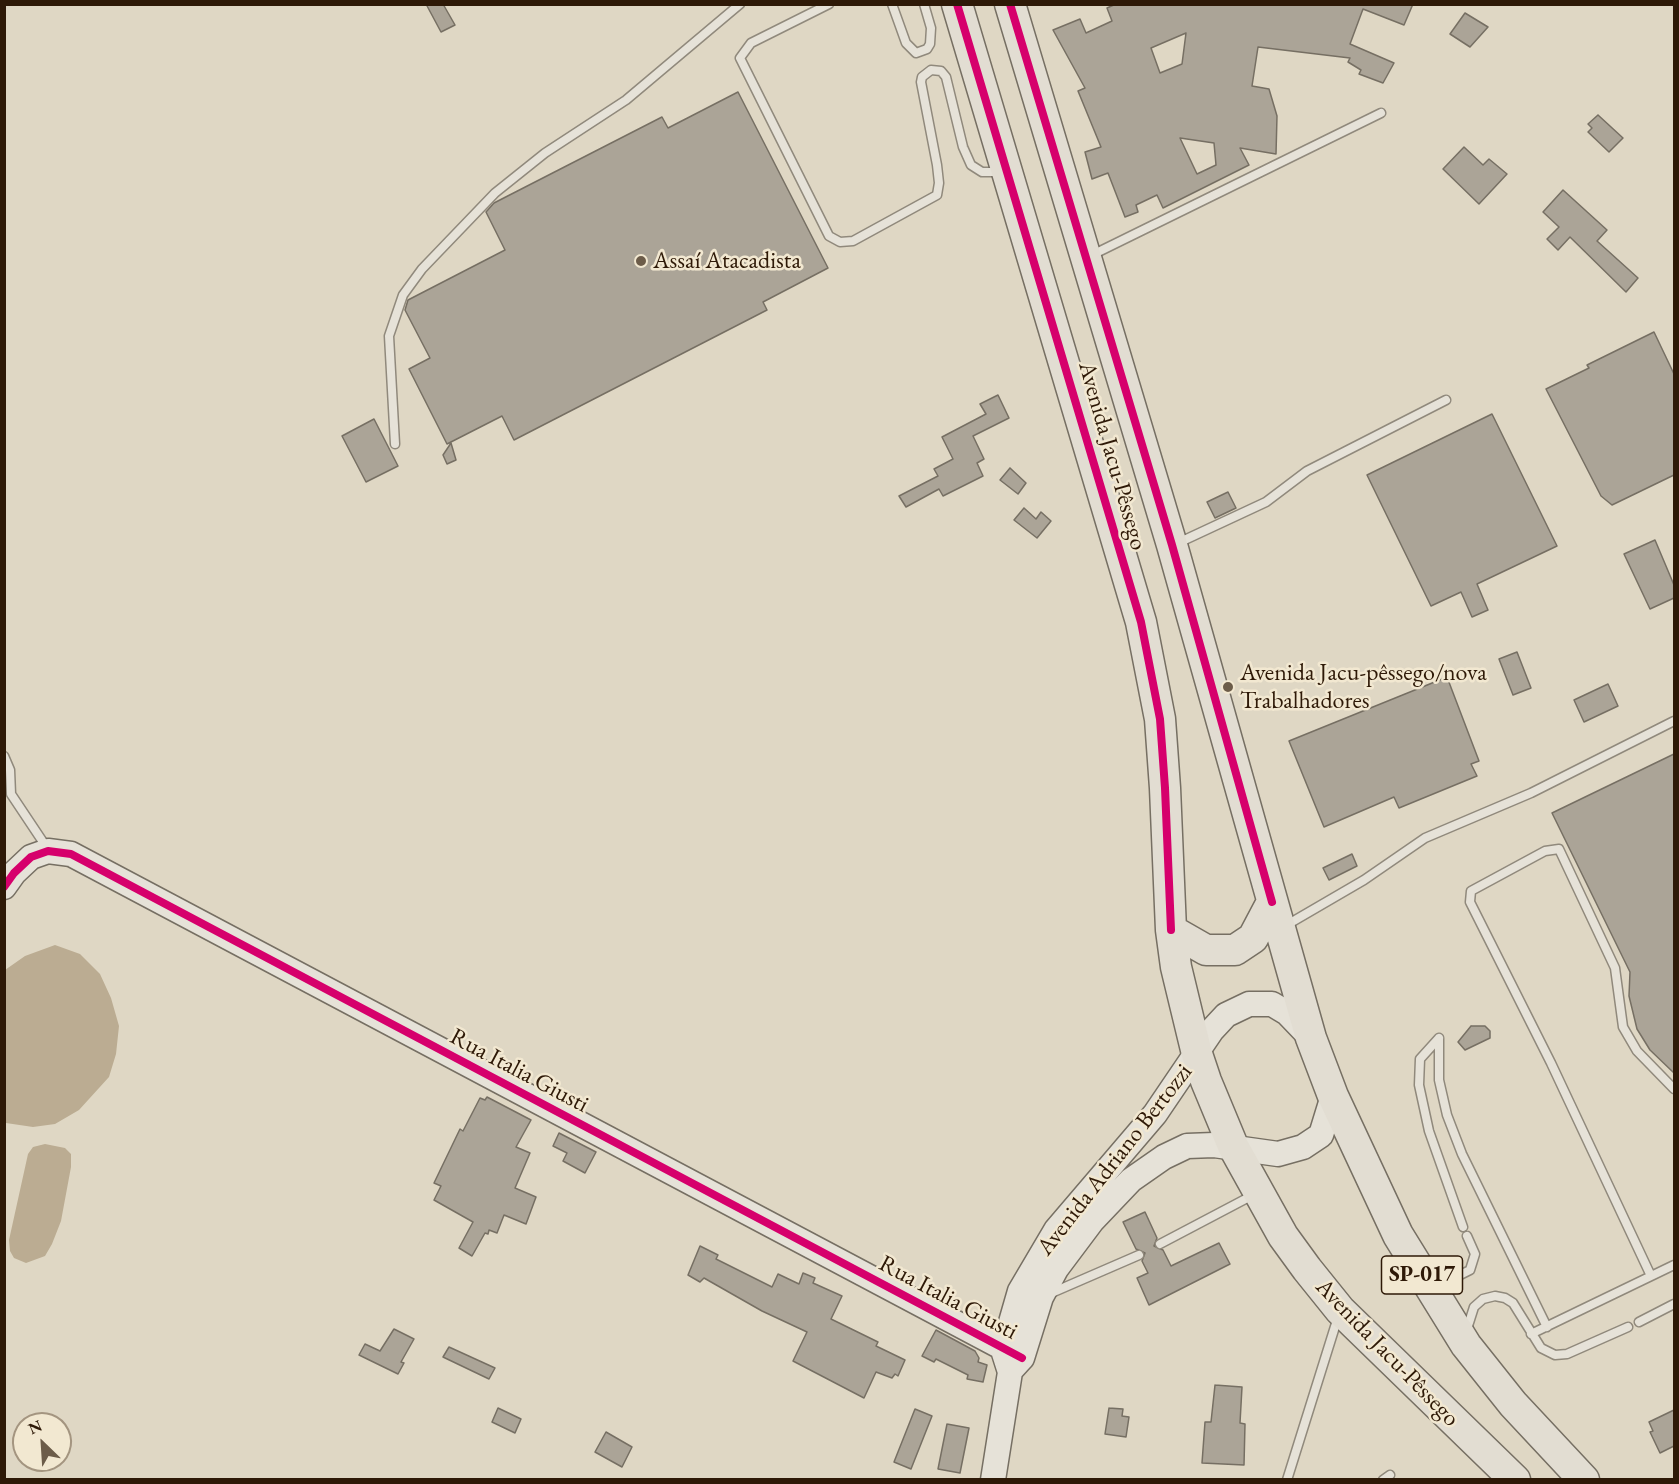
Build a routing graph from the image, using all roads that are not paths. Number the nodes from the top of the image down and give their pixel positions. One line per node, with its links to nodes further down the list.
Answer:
1 (740, 4): 11 (lane)
2 (829, 4): 8 (lane)
3 (892, 4): 4 (lane)
4 (924, 4)
5 (957, 4): 8 (highway, Avenida Jacu-Pêssego)
6 (1010, 4): 9 (highway, Avenida Jacu-Pêssego / SP-017)
7 (1381, 113): 9 (lane)
8 (1008, 172): 19 (highway, Avenida Jacu-Pêssego)
9 (1087, 258): 12 (highway, Avenida Jacu-Pêssego / SP-017)
10 (1446, 400): 12 (lane)
11 (395, 444)
12 (1172, 545): 18 (highway, Avenida Jacu-Pêssego / SP-017)
13 (1674, 721): 18 (lane)
14 (4, 756): 15 (lane)
15 (8, 791): 16 (lane)
16 (48, 851): 17 (street); 39 (street, Rua Italia Giusti)
17 (4, 886)
18 (1276, 915): 19 (highway); 20 (highway, Avenida Jacu-Pêssego / SP-017)
19 (1171, 930): 21 (highway, Avenida Jacu-Pêssego)
20 (1311, 1038): 21 (street, Avenida Adriano Bertozzi); 23 (highway, Avenida Jacu-Pêssego / SP-017)
21 (1197, 1054): 24 (highway, Avenida Jacu-Pêssego); 39 (street, Avenida Adriano Bertozzi)
22 (1674, 1089): 29 (lane)
23 (1333, 1096): 24 (street, Avenida Adriano Bertozzi); 30 (highway, Avenida Jacu-Pêssego / SP-017)
24 (1233, 1146): 25 (highway, Avenida Jacu-Pêssego); 31 (street, Avenida Adriano Bertozzi)
25 (1258, 1192): 26 (lane); 33 (highway, Avenida Jacu-Pêssego)
26 (1160, 1244)
27 (1139, 1255): 31 (lane)
28 (1674, 1265): 29 (lane)
29 (1651, 1276): 35 (lane)
30 (1426, 1282): 35 (lane); 38 (highway, Avenida Jacu-Pêssego / SP-017)
31 (1041, 1297): 39 (street, Avenida Adriano Bertozzi)
32 (1674, 1304): 34 (lane)
33 (1340, 1310): 41 (lane); 42 (highway, Avenida Jacu-Pêssego)
34 (1639, 1322)
35 (1547, 1327): 37 (lane)
36 (1628, 1327): 37 (lane)
37 (1531, 1334): 38 (lane)
38 (1466, 1345): 43 (highway, Avenida Jacu-Pêssego / SP-017)
39 (1012, 1360): 40 (street, Avenida Adriano Bertozzi)
40 (993, 1479)
41 (1287, 1479)
42 (1515, 1479)
43 (1584, 1479)

